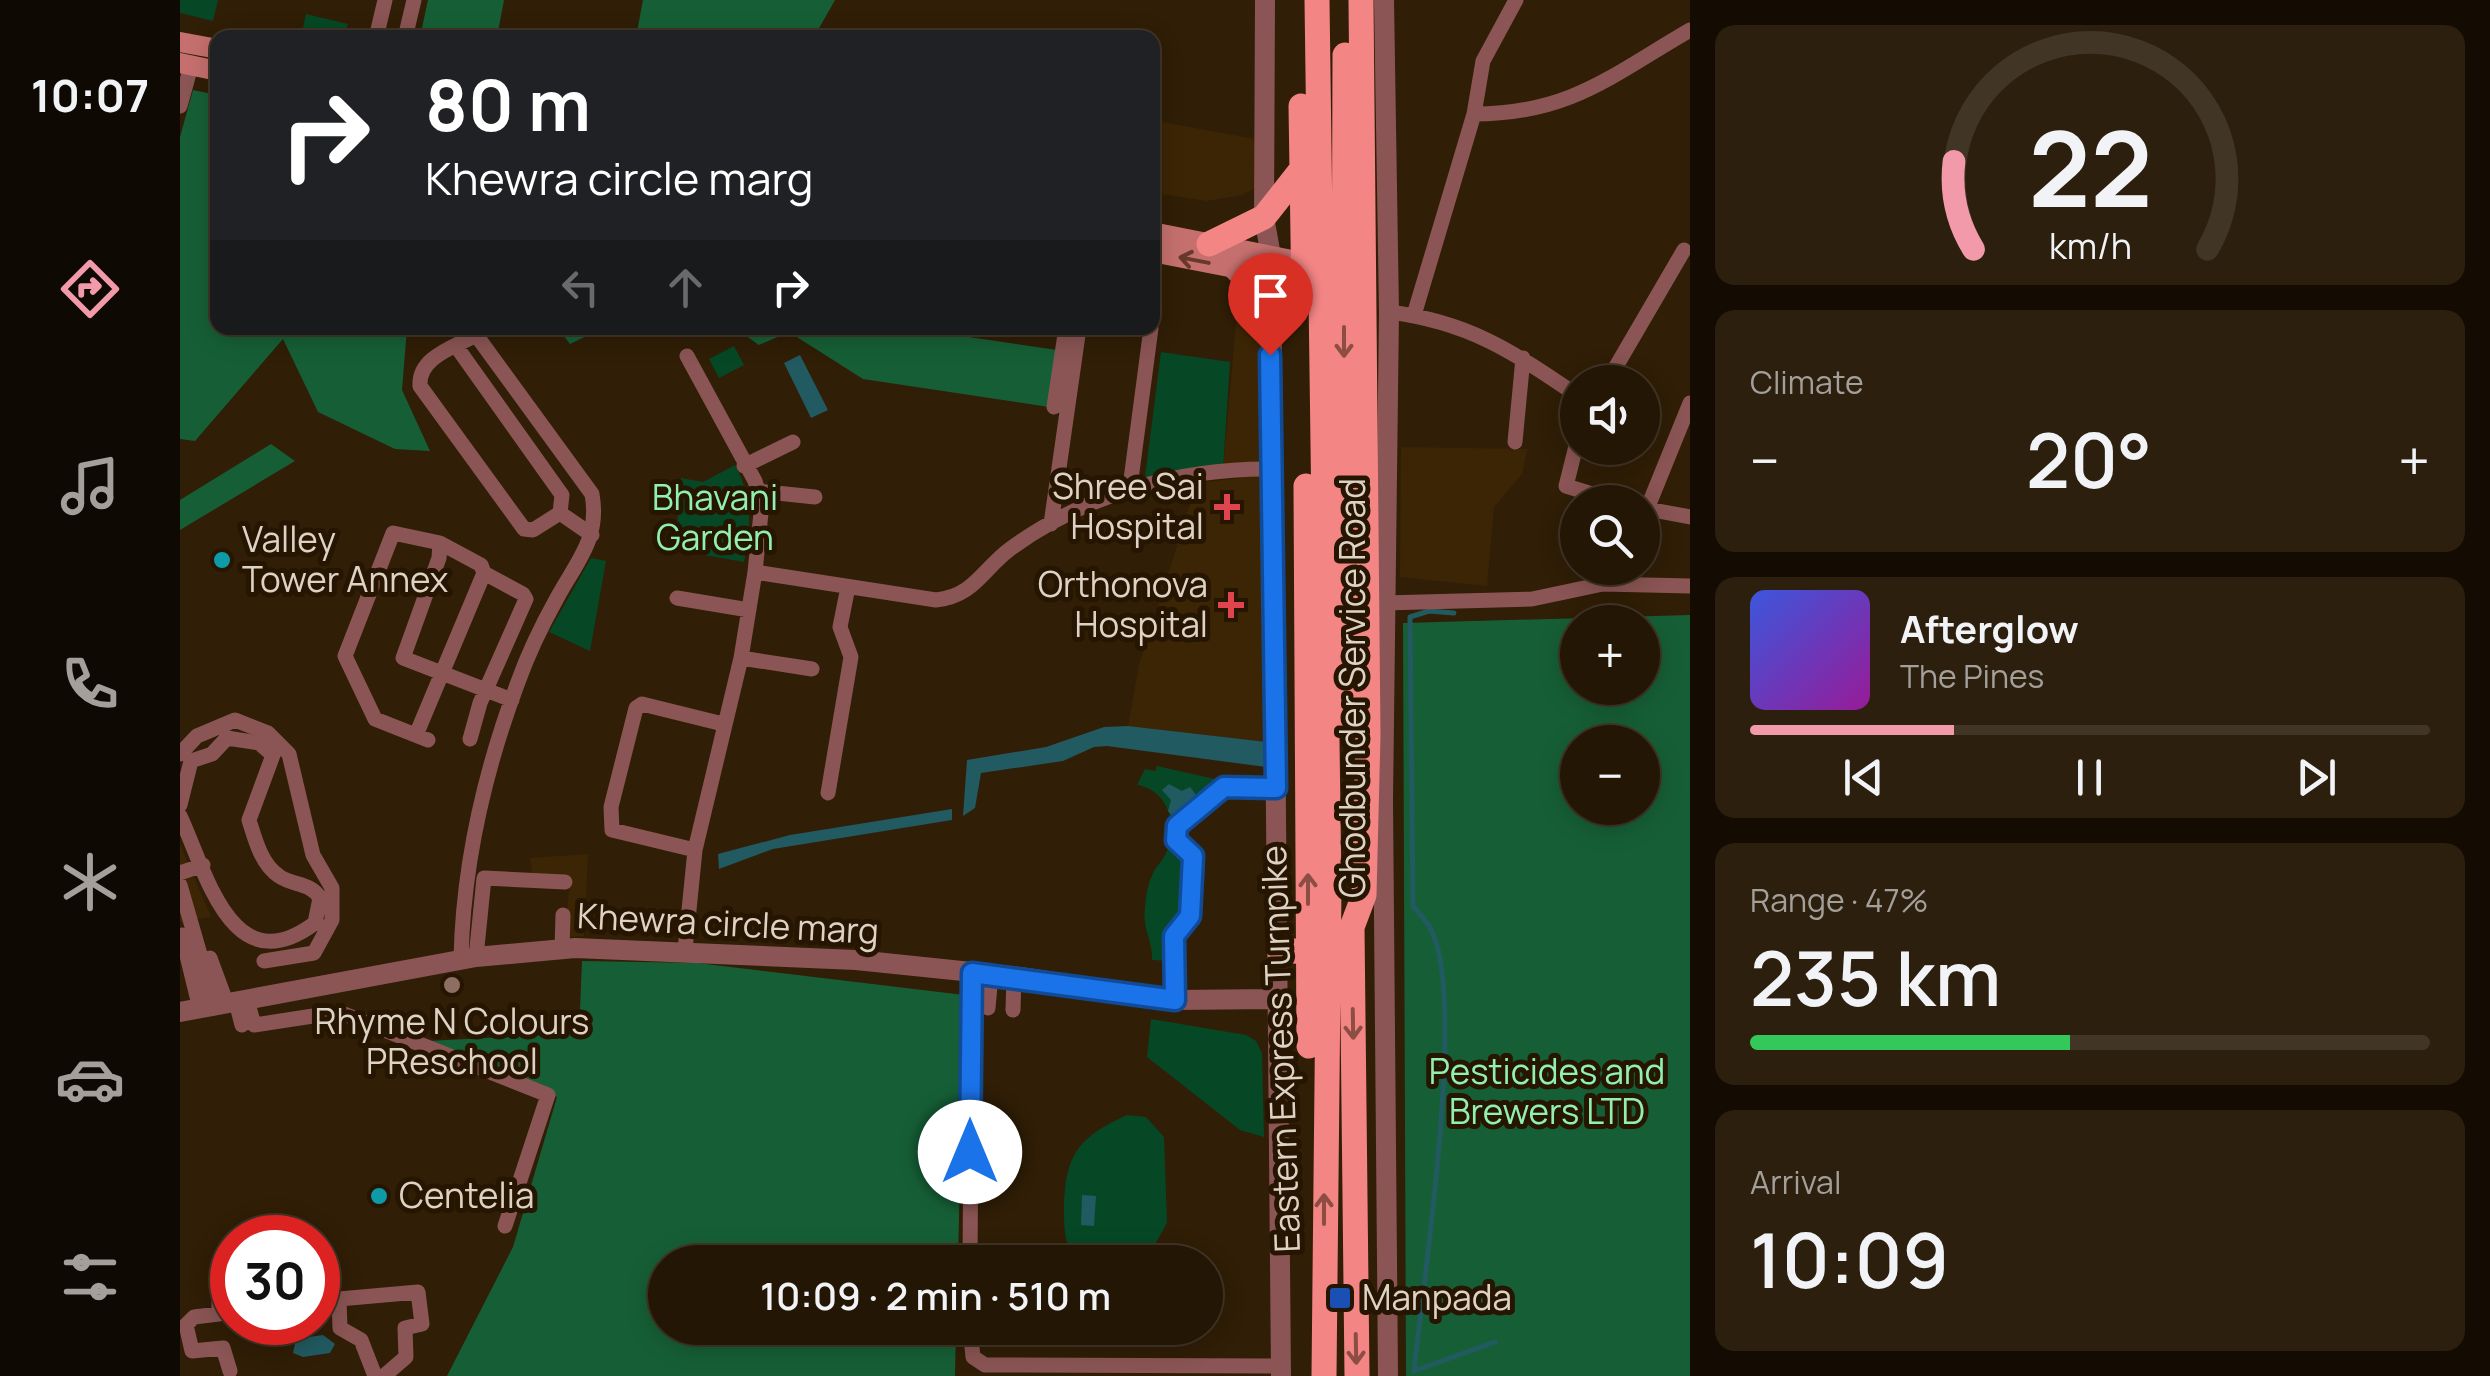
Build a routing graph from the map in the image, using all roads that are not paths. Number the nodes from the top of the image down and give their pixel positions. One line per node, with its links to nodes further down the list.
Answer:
1 (385, 0): 10 (street)
2 (414, 0): 11 (street)
3 (1265, 0): 19 (street)
4 (1301, 0): 18 (main road, Eastern Express Turnpike)
5 (1317, 0): 86 (main road)
6 (1345, 0): 86 (main road, one-way to 86)
7 (1361, 0): 27 (main road, Eastern Express Turnpike)
8 (1384, 0): 28 (street, Ghodbunder Service Road)
9 (1516, 0): 17 (street)
10 (378, 30)
11 (407, 30)
12 (1690, 30): 17 (street)
13 (180, 42): 14 (main road)
14 (210, 48)
15 (186, 64): 16 (street)
16 (180, 106)
17 (1474, 114): 29 (street)
18 (1301, 170): 19 (main road); 26 (main road, Eastern Express Turnpike)
19 (1264, 217): 21 (main road); 24 (street)
20 (1160, 234): 21 (main road)
21 (1209, 244): 24 (main road)
22 (1684, 250): 39 (street)
23 (1160, 254): 25 (main road, one-way to 23)
24 (1271, 265): 25 (main road); 26 (main road); 30 (street)
25 (1230, 267): 30 (main road)
26 (1303, 271): 27 (main road); 45 (main road, Eastern Express Turnpike)
27 (1367, 284): 46 (main road, Eastern Express Turnpike)
28 (1389, 312): 29 (street); 66 (street, Ghodbunder Service Road)
29 (1414, 315): 38 (street)
30 (1270, 317): 48 (street)
31 (468, 335): 36 (street)
32 (476, 335): 57 (street)
33 (1065, 335): 42 (street)
34 (1078, 335): 56 (street)
35 (1151, 335): 50 (street)
36 (456, 346): 54 (street); 54 (street)
37 (687, 356): 47 (street)
38 (1523, 358): 40 (street); 44 (street)
39 (1616, 365)
40 (1560, 384)
41 (1690, 403): 49 (street)
42 (1054, 407)
43 (793, 442): 47 (street)
44 (1515, 442)
45 (1306, 461): 46 (main road); 94 (main road, Eastern Express Turnpike, one-way to 45)
46 (1368, 461): 78 (main road, Eastern Express Turnpike)
47 (744, 466): 51 (street)
48 (1265, 472): 50 (street); 76 (street)
49 (1655, 485)
50 (1130, 487): 56 (street)
51 (758, 491): 52 (street); 59 (street)
52 (814, 498)
53 (1660, 512): 55 (street)
54 (560, 513): 57 (street)
55 (1690, 517)
56 (1050, 524): 63 (street)
57 (592, 535): 72 (street)
58 (440, 543): 60 (street); 70 (street); 70 (street)
59 (755, 572): 63 (street); 67 (street)
60 (484, 573): 70 (street); 71 (street)
61 (1660, 582): 64 (street)
62 (1577, 585): 66 (street)
63 (848, 586): 77 (street)
64 (1690, 586)
65 (678, 598): 67 (street)
66 (1384, 603): 78 (street, Ghodbunder Service Road)
67 (749, 610): 68 (street)
68 (741, 658): 69 (street); 73 (street)
69 (812, 669)
70 (441, 675): 71 (street)
71 (486, 690): 72 (street); 74 (street)
72 (512, 700): 95 (street)
73 (724, 724): 81 (street); 81 (street)
74 (470, 739)
75 (180, 754): 90 (street)
76 (1276, 788): 93 (street); 101 (street)
77 (828, 793)
78 (1375, 801): 89 (main road, Eastern Express Turnpike); 119 (street, Ghodbunder Service Road)
79 (180, 805): 82 (street)
80 (180, 816): 82 (street)
81 (696, 850): 92 (street)
82 (204, 866): 83 (street)
83 (180, 873)
84 (564, 882): 95 (street)
85 (180, 885): 88 (street)
86 (1336, 890): 89 (main road); 105 (main road)
87 (562, 915): 91 (street)
88 (186, 924): 102 (street); 102 (street)
89 (1352, 927): 118 (main road, Eastern Express Turnpike, one-way to 118)
90 (311, 948): 96 (street); 99 (street)
91 (562, 949): 92 (street, Khewra circle marg); 95 (street, Khewra circle marg)
92 (685, 950): 97 (street, Khewra circle marg)
93 (1279, 950): 94 (main road); 100 (street)
94 (1308, 952): 105 (main road, Eastern Express Turnpike)
95 (468, 958): 99 (street, Khewra circle marg)
96 (264, 961)
97 (981, 974): 98 (street, Khewra circle marg); 103 (street); 107 (street)
98 (1014, 976): 101 (street, Khewra circle marg); 104 (street)
99 (329, 984): 102 (street, Khewra circle marg)
100 (1276, 998): 101 (street, Khewra circle marg); 114 (street)
101 (1175, 1000)
102 (217, 1005): 106 (street)
103 (988, 1008)
104 (1014, 1010)
105 (1325, 1087): 117 (main road, Eastern Express Turnpike, one-way to 105)
106 (505, 1226)
107 (971, 1245)
108 (340, 1299): 116 (street)
109 (210, 1316): 110 (street)
110 (184, 1320): 113 (street)
111 (340, 1328): 115 (street)
112 (972, 1345): 114 (street)
113 (230, 1370)
114 (1281, 1371)
115 (375, 1376)
116 (384, 1376)
117 (1324, 1376)
118 (1356, 1376)
119 (1388, 1376)

